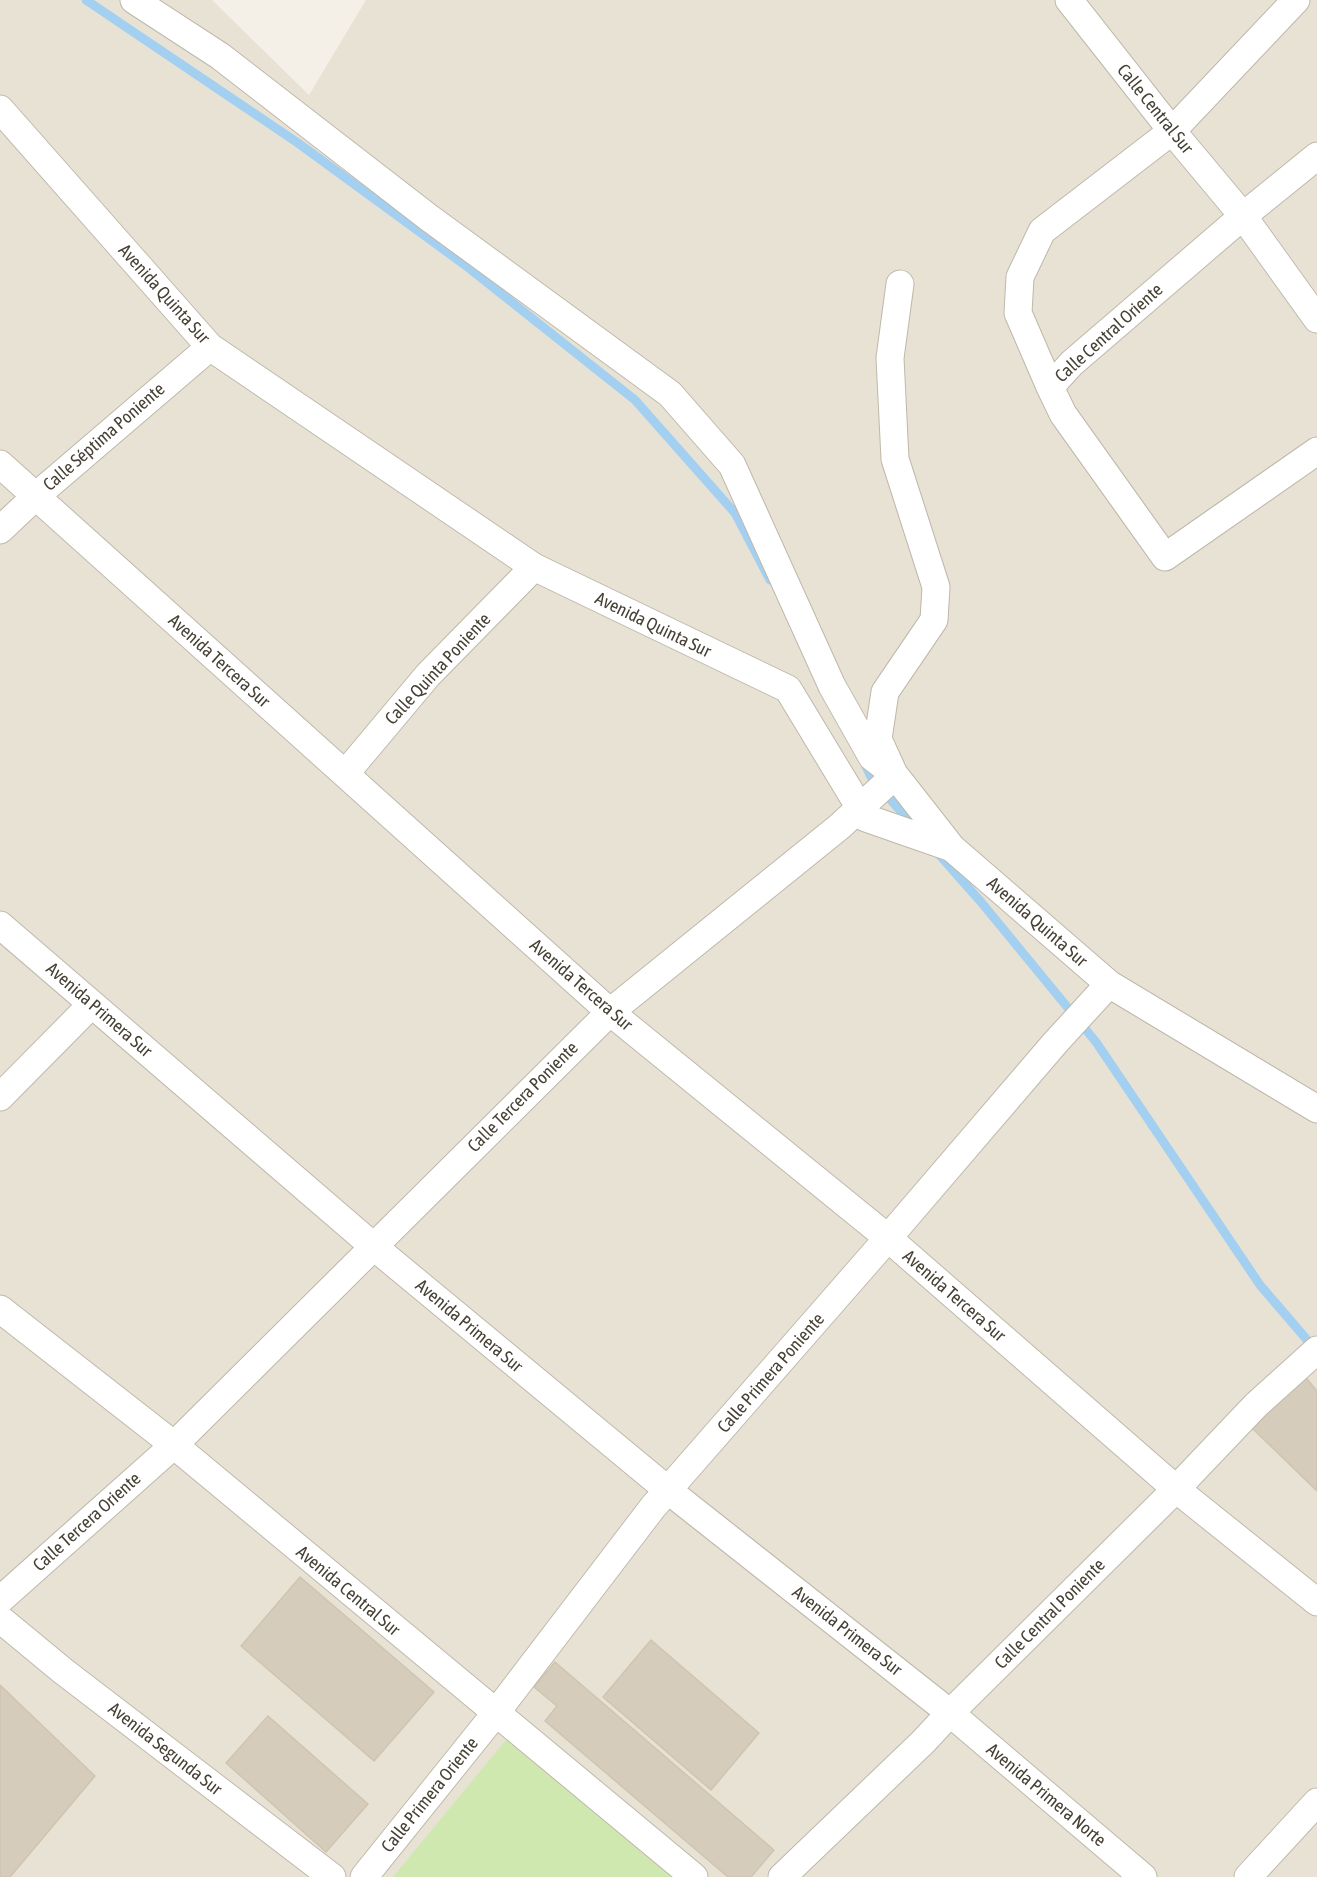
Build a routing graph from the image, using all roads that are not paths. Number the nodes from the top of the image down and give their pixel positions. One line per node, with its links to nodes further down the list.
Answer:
1 (134, 0): 18 (street)
2 (1069, 0): 5 (street, Calle Central Sur)
3 (1296, 0): 5 (street)
4 (0, 109): 10 (street, Avenida Quinta Sur)
5 (1172, 131): 7 (street, Calle Central Sur); 11 (street)
6 (1317, 156): 7 (street)
7 (1243, 216): 9 (street, Calle Central Sur); 11 (street, Calle Central Oriente)
8 (900, 284): 18 (street)
9 (1317, 319)
10 (210, 346): 14 (street, Calle Séptima Poniente); 16 (street, Avenida Quinta Sur)
11 (1050, 387): 12 (street, Calle Central Oriente)
12 (1317, 451)
13 (0, 464): 14 (street, Avenida Tercera Sur)
14 (36, 496): 15 (street, Calle Séptima Poniente); 17 (street, Avenida Tercera Sur)
15 (0, 530)
16 (534, 567): 17 (street, Calle Quinta Poniente); 19 (street, Avenida Quinta Sur)
17 (345, 774): 24 (street, Avenida Tercera Sur)
18 (892, 778): 19 (street, Calle Tercera Poniente); 20 (street)
19 (862, 806): 20 (street, Avenida Quinta Sur); 24 (street, Calle Tercera Poniente)
20 (949, 848): 22 (street, Avenida Quinta Sur)
21 (0, 925): 23 (street, Avenida Primera Sur)
22 (1106, 988): 26 (street, Avenida Quinta Sur); 27 (street, Calle Primera Poniente)
23 (93, 1004): 25 (street); 28 (street, Avenida Primera Sur)
24 (610, 1012): 27 (street, Avenida Tercera Sur); 28 (street, Calle Tercera Poniente)
25 (0, 1097)
26 (1317, 1109)
27 (888, 1238): 32 (street, Avenida Tercera Sur); 33 (street, Calle Primera Poniente)
28 (373, 1246): 31 (street, Calle Tercera Poniente); 33 (street, Avenida Primera Sur)
29 (0, 1309): 31 (street, Avenida Central Sur)
30 (1307, 1358): 32 (street, Calle Central Poniente)
31 (174, 1445): 34 (street, Calle Tercera Oriente); 38 (street, Avenida Central Sur)
32 (1176, 1489): 35 (street, Avenida Tercera Sur); 37 (street, Calle Central Poniente)
33 (669, 1491): 37 (street, Avenida Primera Sur); 38 (street, Calle Primera Poniente)
34 (0, 1600)
35 (1317, 1602)
36 (0, 1619): 40 (street, Avenida Segunda Sur)
37 (950, 1713): 43 (street, Calle Central Poniente); 44 (street, Avenida Primera Norte)
38 (495, 1714): 41 (street, Calle Primera Oriente); 42 (street, Avenida Central Sur)
39 (1317, 1802): 45 (street)
40 (332, 1877)
41 (364, 1877)
42 (694, 1877)
43 (782, 1877)
44 (1143, 1877)
45 (1248, 1877)

